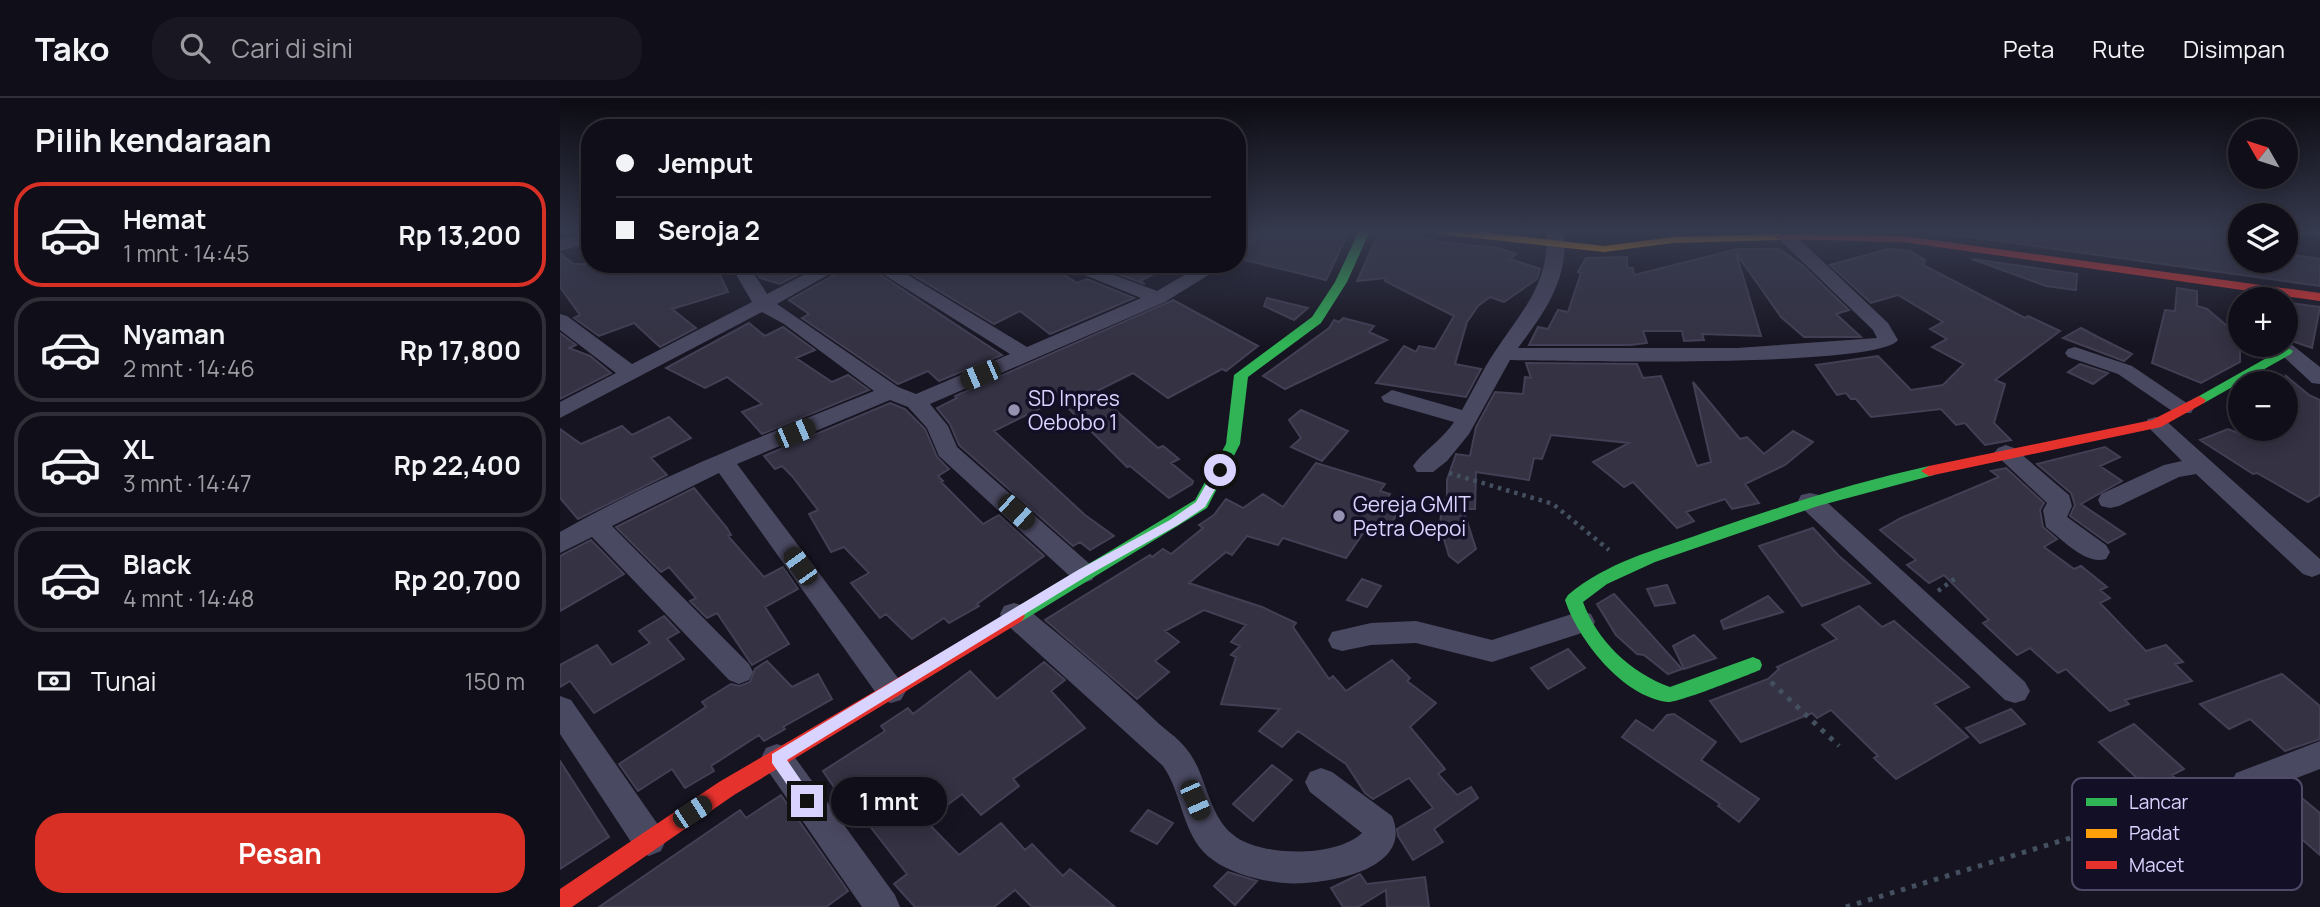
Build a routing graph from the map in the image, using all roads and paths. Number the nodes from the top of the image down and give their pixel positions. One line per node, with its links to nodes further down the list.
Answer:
1 (1347, 269): 41 (street)
2 (1553, 269): 18 (street)
3 (1817, 269): 18 (street)
4 (2092, 269): 10 (street)
5 (744, 273): 14 (street)
6 (822, 273): 14 (street)
7 (891, 273): 17 (street)
8 (1091, 273): 13 (street)
9 (1201, 273): 13 (street)
10 (2228, 290)
11 (2298, 296): 12 (street)
12 (2320, 297)
13 (1158, 298): 17 (street)
14 (764, 305): 23 (street); 27 (street)
15 (560, 320): 21 (street)
16 (2075, 353): 26 (street)
17 (1024, 354): 25 (street)
18 (1504, 354): 28 (street)
19 (2268, 357): 26 (street)
20 (2294, 357): 22 (street)
21 (630, 373)
22 (2320, 378)
23 (890, 392): 25 (street); 31 (street)
24 (1392, 397): 28 (street)
25 (916, 402): 41 (street)
26 (2183, 408): 29 (street)
27 (560, 411)
28 (1466, 418): 33 (street)
29 (2156, 424): 30 (street); 32 (street)
30 (2006, 453): 35 (street); 38 (street)
31 (724, 463): 36 (street); 47 (street)
32 (2203, 464): 34 (street); 40 (street)
33 (1425, 466): 39 (path)
34 (2110, 500)
35 (1810, 501): 39 (street); 48 (street)
36 (594, 523): 37 (street); 46 (street)
37 (560, 544)
38 (2097, 552)
39 (1629, 566): 43 (street)
40 (2312, 567)
41 (1083, 573): 42 (street)
42 (1014, 614): 47 (street); 54 (street)
43 (1581, 622): 44 (street); 45 (street)
44 (1342, 640)
45 (1753, 665): 50 (path)
46 (739, 672)
47 (891, 691): 52 (street)
48 (2015, 691)
49 (560, 709): 56 (street)
50 (1839, 746)
51 (2320, 755): 53 (street)
52 (777, 758): 56 (street); 58 (street)
53 (2260, 778)
54 (1321, 782)
55 (2072, 837): 59 (path)
56 (649, 840): 57 (street)
57 (560, 902)
58 (883, 907)
59 (1846, 907)

